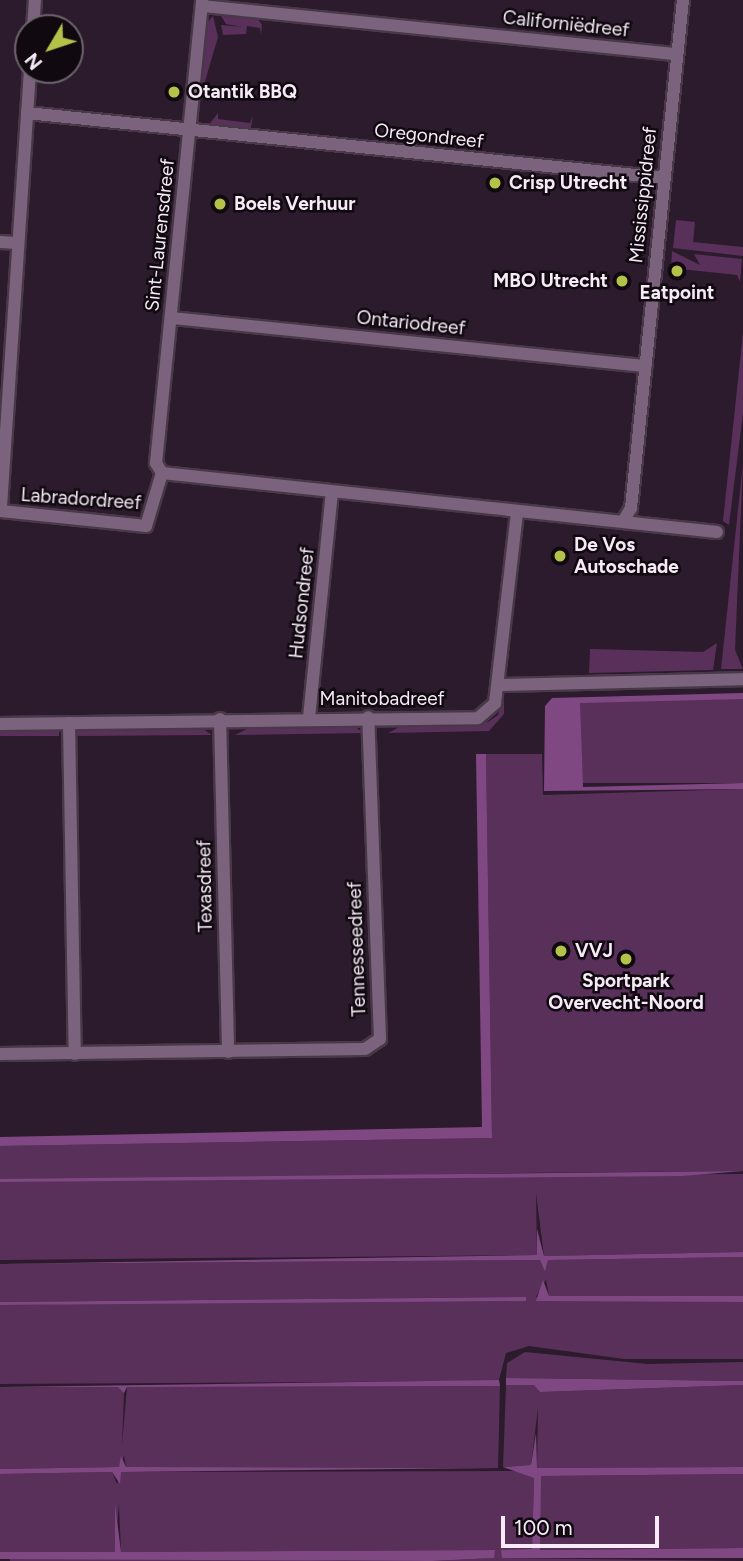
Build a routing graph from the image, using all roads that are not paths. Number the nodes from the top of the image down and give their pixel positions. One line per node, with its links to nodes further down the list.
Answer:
1 (682, 0): 3 (street, Mississippidreef)
2 (202, 3): 3 (street, Californiëdreef); 6 (street, Sint-Laurensdreef)
3 (676, 54): 7 (street, Mississippidreef)
4 (29, 84): 5 (street)
5 (27, 113): 6 (street, Oregondreef); 9 (street)
6 (190, 131): 7 (street, Oregondreef); 10 (street, Sint-Laurensdreef)
7 (665, 178): 11 (street, Mississippidreef)
8 (0, 242): 9 (street)
9 (18, 243): 14 (street)
10 (172, 318): 11 (street, Ontariodreef); 12 (street, Sint-Laurensdreef)
11 (646, 366): 16 (street, Mississippidreef)
12 (162, 473): 13 (street); 14 (street, Labradordreef)
13 (332, 493): 15 (street); 21 (street, Hudsondreef)
14 (1, 510)
15 (517, 512): 16 (street); 19 (street)
16 (625, 518): 17 (street)
17 (717, 531)
18 (743, 679): 19 (street)
19 (499, 685): 20 (street, Manitobadreef)
20 (368, 717): 21 (street, Manitobadreef); 25 (street, Tennesseedreef)
21 (309, 718): 22 (street, Manitobadreef)
22 (220, 719): 23 (street, Manitobadreef); 25 (street, Texasdreef)
23 (69, 723): 24 (street, Manitobadreef); 27 (street)
24 (0, 724)
25 (228, 1052): 27 (street, Tennesseedreef)
26 (0, 1054): 27 (street, Tennesseedreef)
27 (75, 1054)

